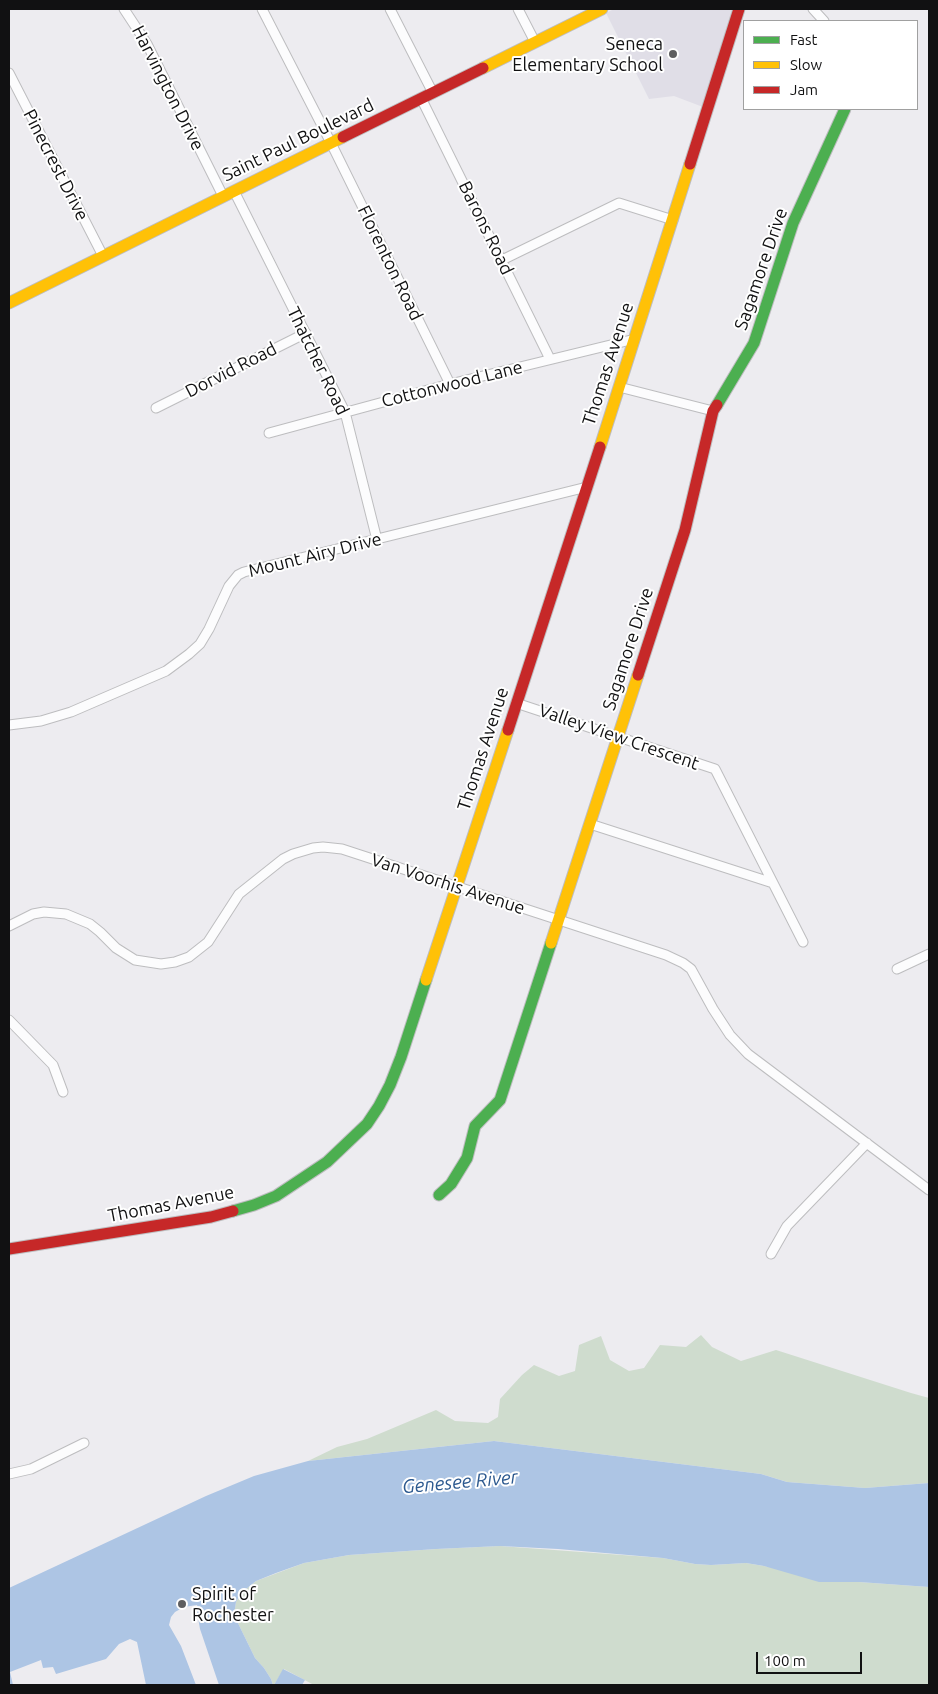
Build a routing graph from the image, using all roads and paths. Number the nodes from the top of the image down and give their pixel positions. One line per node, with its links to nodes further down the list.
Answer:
1 (124, 9): 15 (street, Harvington Drive)
2 (262, 9): 14 (street, Florenton Road)
3 (390, 9): 11 (street)
4 (518, 9): 9 (street)
5 (602, 9): 9 (street, Saint Paul Boulevard)
6 (738, 9): 16 (street, Thomas Avenue)
7 (813, 9): 8 (street)
8 (823, 20)
9 (535, 42): 11 (street, Saint Paul Boulevard)
10 (9, 73): 17 (street, Pinecrest Drive)
11 (433, 93): 12 (street, Saint Paul Boulevard)
12 (421, 98): 14 (street, Saint Paul Boulevard); 18 (street, Barons Road)
13 (845, 110): 26 (street, Sagamore Drive)
14 (331, 143): 15 (street, Saint Paul Boulevard); 23 (street, Florenton Road)
15 (228, 194): 17 (street, Saint Paul Boulevard); 20 (street, Thatcher Road)
16 (673, 220): 18 (street); 21 (street, Thomas Avenue)
17 (103, 256): 19 (street, Saint Paul Boulevard)
18 (502, 260): 22 (street, Barons Road)
19 (9, 302)
20 (306, 333): 25 (street, Dorvid Road); 27 (street, Thatcher Road)
21 (635, 338): 22 (street, Cottonwood Lane); 24 (street, Thomas Avenue)
22 (550, 359): 23 (street, Cottonwood Lane)
23 (450, 384): 27 (street, Cottonwood Lane)
24 (619, 387): 26 (street); 29 (street, Thomas Avenue)
25 (156, 408)
26 (713, 411): 33 (street, Sagamore Drive)
27 (345, 412): 28 (street, Cottonwood Lane); 30 (street, Thatcher Road)
28 (269, 432)
29 (586, 487): 30 (street, Mount Airy Drive); 31 (street, Thomas Avenue)
30 (377, 540): 32 (street, Mount Airy Drive)
31 (516, 703): 33 (street, Valley View Crescent); 36 (street, Thomas Avenue)
32 (9, 725)
33 (619, 736): 34 (street, Sagamore Drive); 35 (street, Valley View Crescent)
34 (590, 824): 35 (street); 37 (street, Sagamore Drive)
35 (773, 883): 39 (street, Valley View Crescent)
36 (456, 886): 37 (street, Van Voorhis Avenue); 38 (street, Van Voorhis Avenue); 47 (street, Thomas Avenue)
37 (559, 920): 44 (street, Van Voorhis Avenue); 46 (street, Sagamore Drive)
38 (9, 926)
39 (803, 942)
40 (929, 954): 41 (street)
41 (897, 969)
42 (9, 1020): 43 (street)
43 (63, 1092)
44 (867, 1143): 45 (street, Van Voorhis Avenue); 48 (street)
45 (929, 1190)
46 (439, 1195)
47 (9, 1250)
48 (772, 1254)
49 (84, 1443): 50 (street)
50 (9, 1474)

